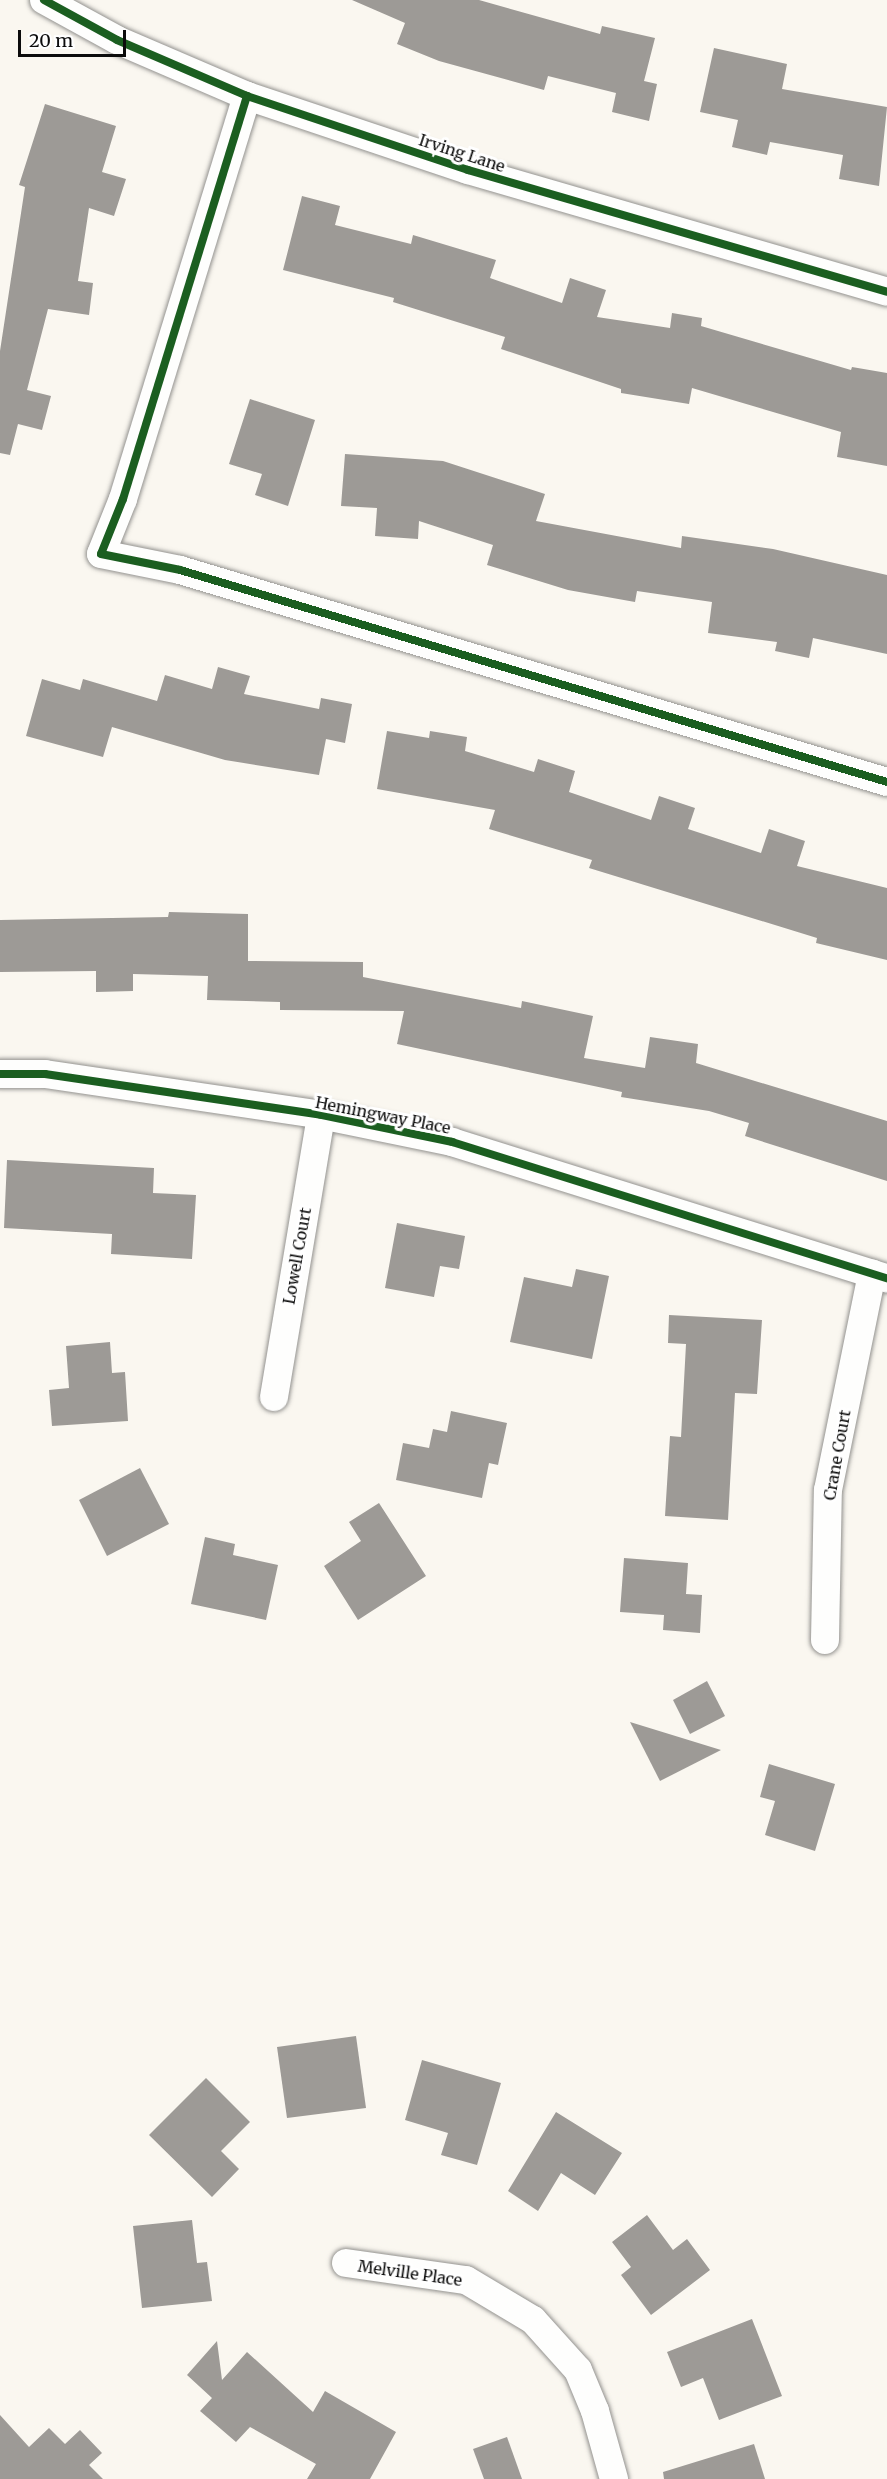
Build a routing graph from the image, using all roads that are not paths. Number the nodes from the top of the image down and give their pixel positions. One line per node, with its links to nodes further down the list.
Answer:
1 (44, 0): 2 (street, Irving Lane)
2 (248, 96): 3 (street, Irving Lane); 4 (street)
3 (887, 292)
4 (887, 782)
5 (0, 1074): 6 (street, Hemingway Place)
6 (321, 1115): 7 (street, Hemingway Place); 8 (street, Lowell Court)
7 (879, 1275): 9 (street, Crane Court)
8 (274, 1397)
9 (825, 1640)
10 (346, 2263): 11 (street, Melville Place)
11 (614, 2479)

